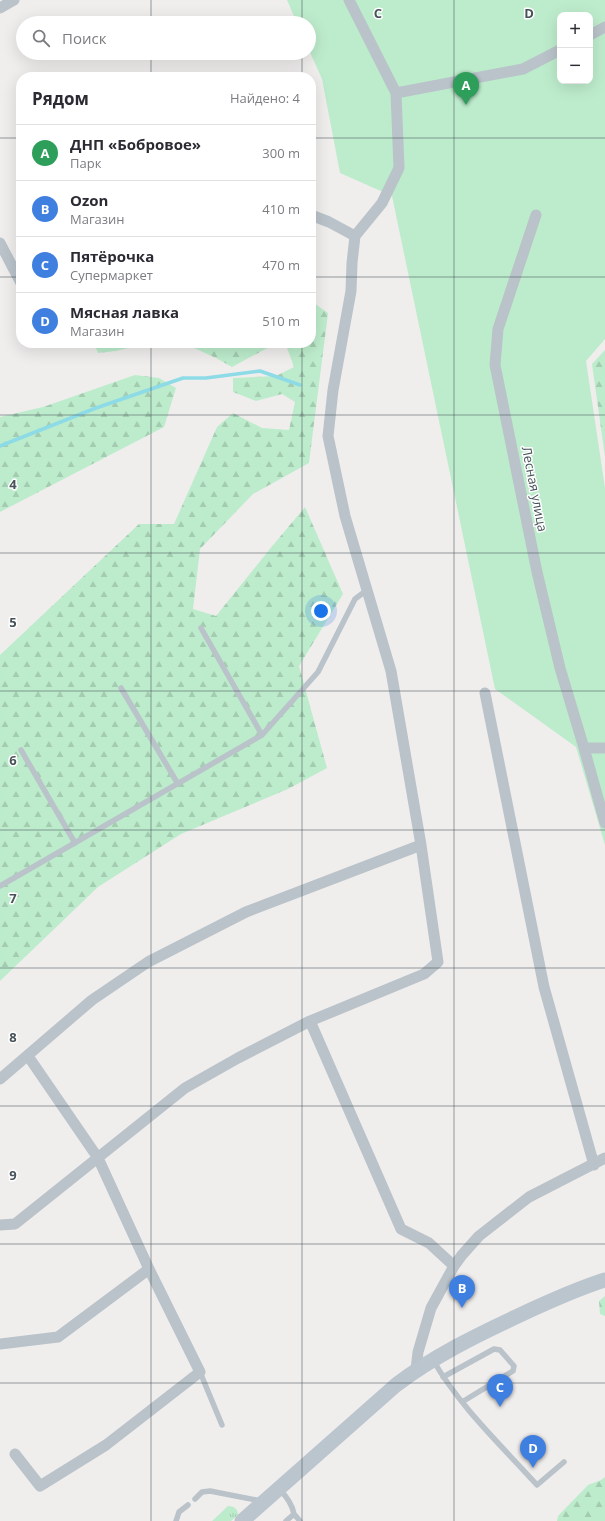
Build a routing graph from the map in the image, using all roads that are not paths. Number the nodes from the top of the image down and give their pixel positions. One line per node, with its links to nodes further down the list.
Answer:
1 (14, 0): 3 (street)
2 (349, 0): 7 (street)
3 (0, 8)
4 (605, 27): 5 (street)
5 (593, 33)
6 (557, 52): 7 (street)
7 (396, 93): 10 (street)
8 (536, 215): 18 (street, Лесная улица)
9 (316, 217): 10 (street)
10 (355, 236): 13 (street)
11 (0, 243): 12 (street)
12 (16, 273)
13 (368, 590): 17 (lane); 24 (street)
14 (201, 628): 17 (lane)
15 (121, 688): 21 (lane)
16 (485, 693): 31 (street)
17 (262, 735): 21 (lane)
18 (584, 748): 19 (street); 22 (street, Лесная улица)
19 (605, 748)
20 (21, 750): 23 (lane)
21 (178, 784): 23 (lane)
22 (605, 823)
23 (75, 843): 25 (lane)
24 (421, 845): 26 (street); 27 (street)
25 (0, 886)
26 (310, 1021): 29 (street); 33 (street)
27 (28, 1056): 28 (street); 29 (street)
28 (0, 1079)
29 (98, 1158): 32 (street); 34 (street)
30 (605, 1158): 31 (street)
31 (594, 1165): 33 (street)
32 (0, 1225)
33 (454, 1266): 38 (street)
34 (149, 1269): 36 (street); 39 (street)
35 (605, 1280): 37 (main road)
36 (0, 1344)
37 (432, 1359): 38 (main road); 40 (lane)
38 (416, 1370): 45 (main road)
39 (200, 1372): 42 (lane); 43 (street)
40 (443, 1377): 41 (lane); 41 (lane)
41 (462, 1402): 44 (lane)
42 (222, 1424)
43 (15, 1454)
44 (564, 1462)
45 (278, 1488): 47 (main road); 49 (lane)
46 (195, 1499): 47 (lane)
47 (263, 1502): 51 (main road)
48 (188, 1504): 50 (lane)
49 (294, 1514): 52 (lane); 53 (lane)
50 (176, 1521)
51 (242, 1521)
52 (286, 1521)
53 (300, 1521)

